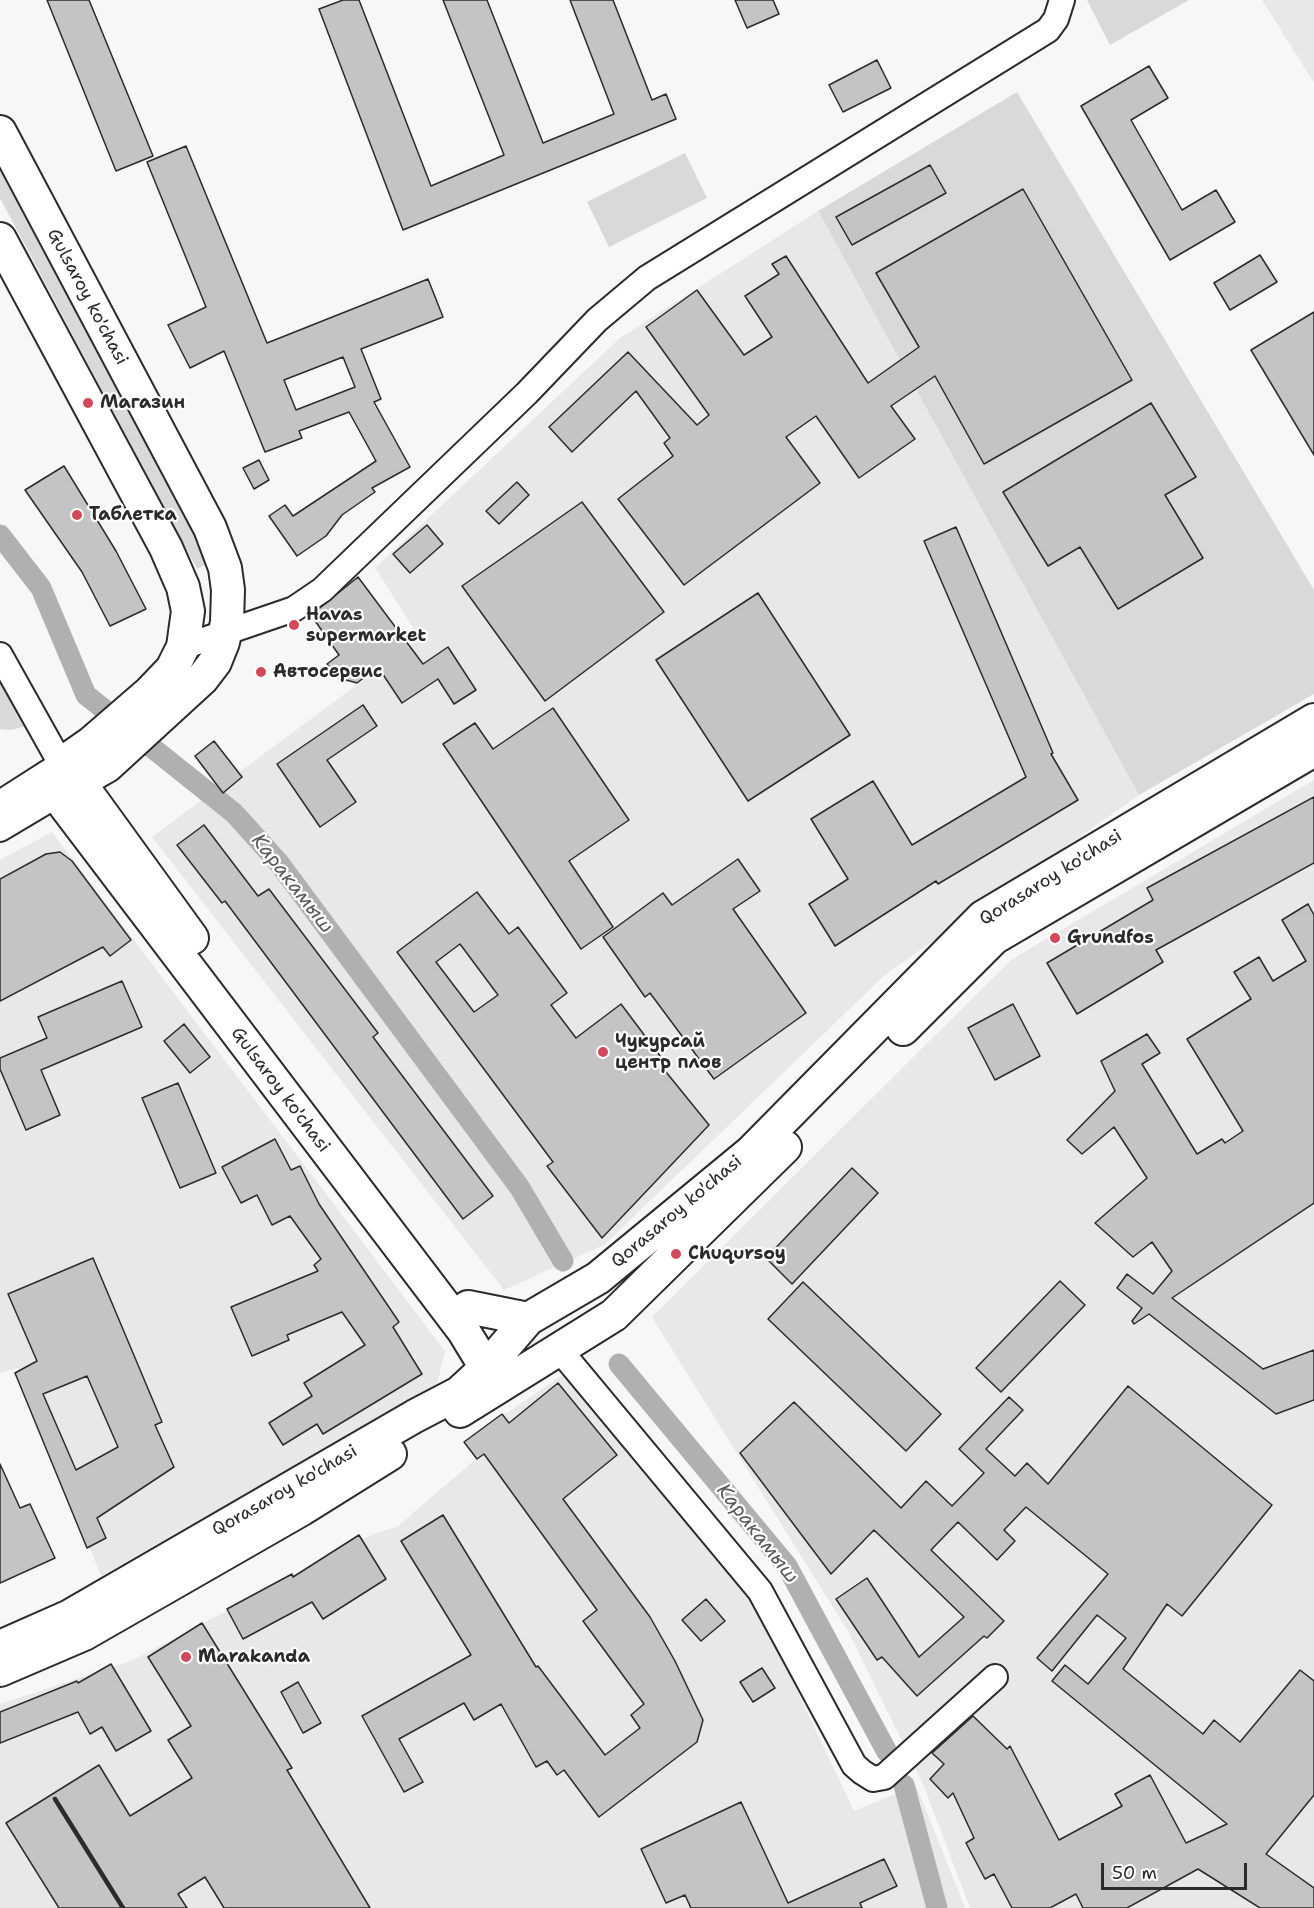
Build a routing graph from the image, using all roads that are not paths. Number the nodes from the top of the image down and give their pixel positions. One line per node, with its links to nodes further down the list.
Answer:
1 (1062, 0): 4 (street)
2 (0, 132): 4 (main road, Gulsaroy ko'chasi)
3 (0, 239): 5 (main road, Gulsaroy ko'chasi)
4 (226, 632): 5 (street); 7 (main road, Gulsaroy ko'chasi)
5 (183, 647): 7 (main road, Gulsaroy ko'chasi)
6 (0, 655): 10 (street)
7 (160, 700): 10 (main road, Gulsaroy ko'chasi)
8 (1314, 720): 14 (main road, Qorasaroy ko'chasi)
9 (1314, 750): 15 (main road, Qorasaroy ko'chasi)
10 (66, 780): 11 (street); 12 (street); 13 (main road, Gulsaroy ko'chasi); 16 (main road, Gulsaroy ko'chasi)
11 (0, 803)
12 (0, 829)
13 (468, 1307): 14 (main road); 16 (main road, Gulsaroy ko'chasi)
14 (542, 1311): 16 (main road, Qorasaroy ko'chasi)
15 (565, 1344): 16 (main road, Qorasaroy ko'chasi); 19 (street)
16 (498, 1373): 17 (main road, Qorasaroy ko'chasi); 18 (main road, Qorasaroy ko'chasi)
17 (0, 1647)
18 (0, 1670)
19 (995, 1677)

